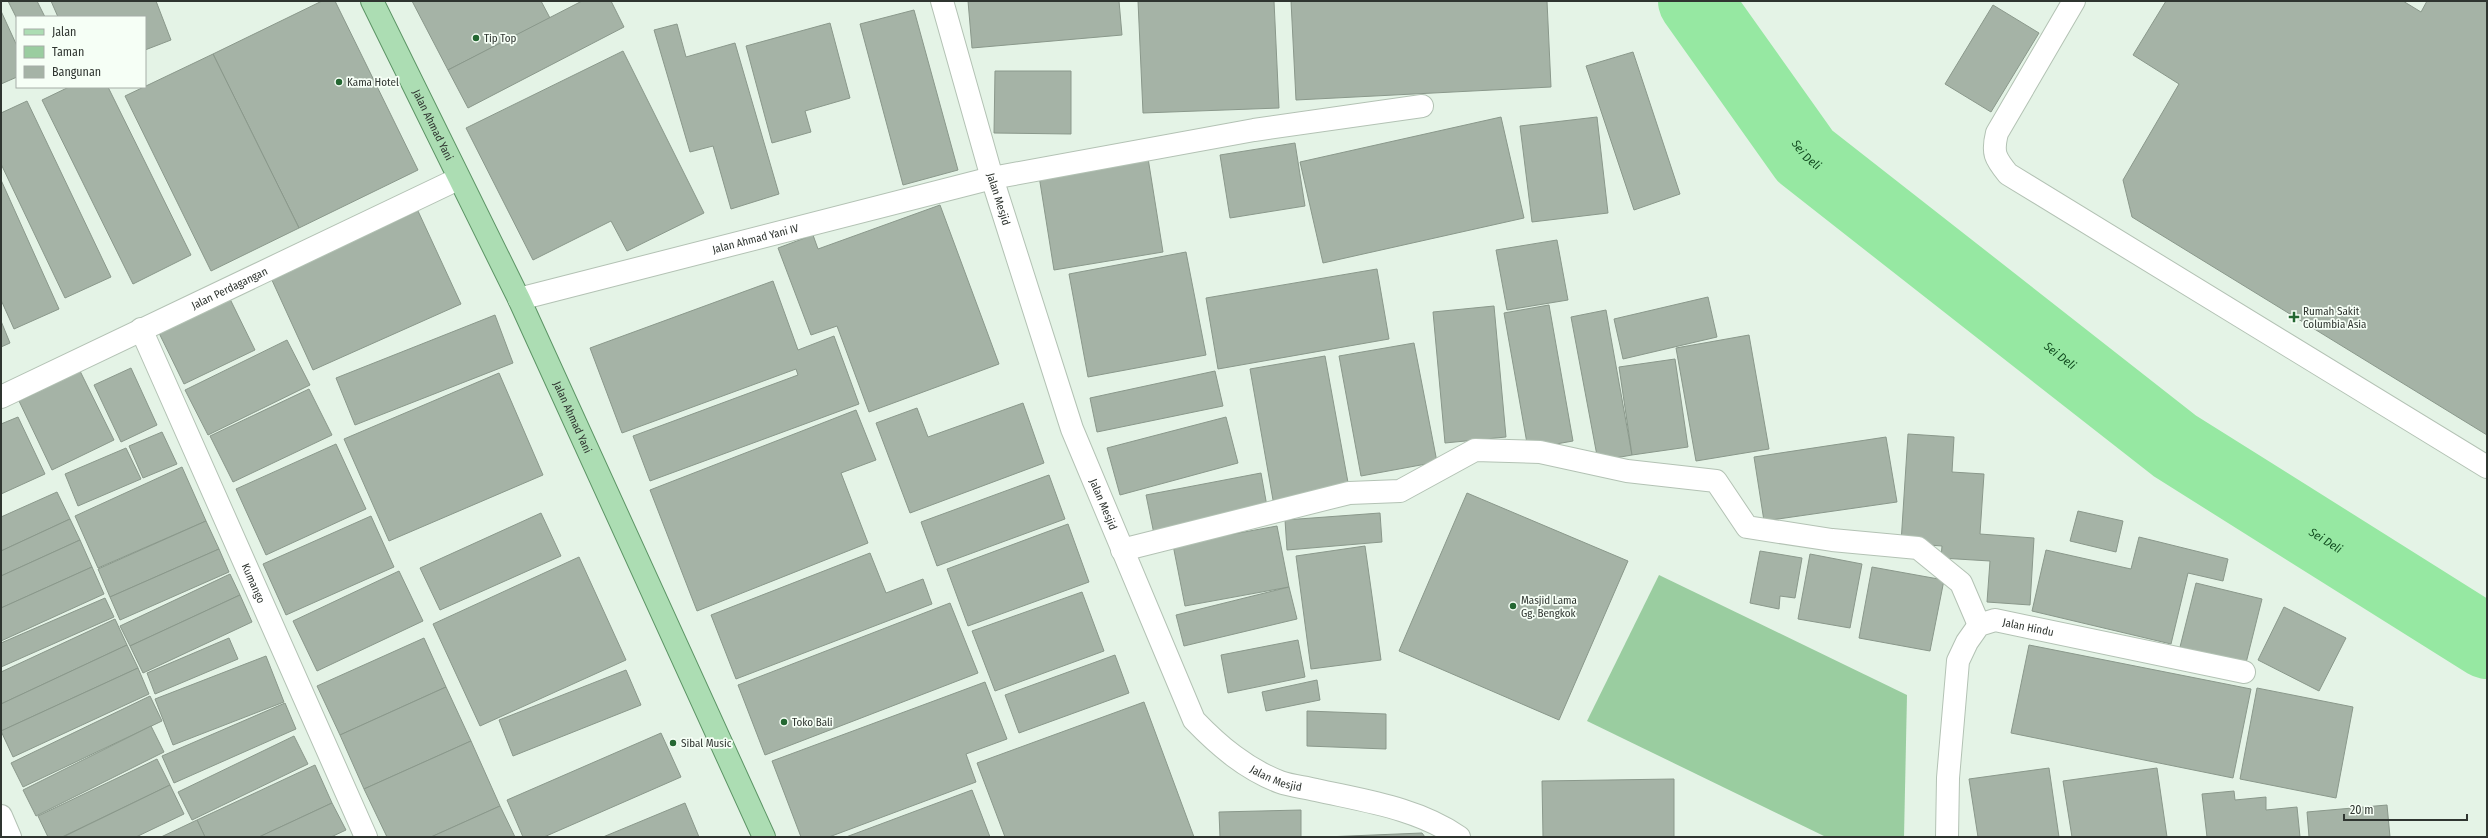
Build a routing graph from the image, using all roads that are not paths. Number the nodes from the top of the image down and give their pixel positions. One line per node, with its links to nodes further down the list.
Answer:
1 (372, 1): 6 (main road, Jalan Ahmad Yani)
2 (942, 1): 5 (street, Jalan Mesjid)
3 (2074, 1): 10 (street)
4 (1422, 106): 5 (street, Jalan Ahmad Yani IV)
5 (992, 178): 7 (street, Jalan Ahmad Yani IV); 11 (street, Jalan Mesjid)
6 (458, 179): 7 (main road, Jalan Ahmad Yani); 8 (street, Jalan Perdagangan)
7 (519, 299): 17 (main road, Jalan Ahmad Yani)
8 (141, 329): 9 (street, Jalan Perdagangan); 16 (street, Kumango)
9 (1, 397)
10 (2487, 467)
11 (1122, 550): 12 (street); 18 (street, Jalan Mesjid)
12 (1979, 625): 13 (street, Jalan Hindu); 19 (street)
13 (2244, 672)
14 (1, 816): 15 (street)
15 (10, 837)
16 (366, 837)
17 (764, 837)
18 (1459, 837)
19 (1947, 837)

